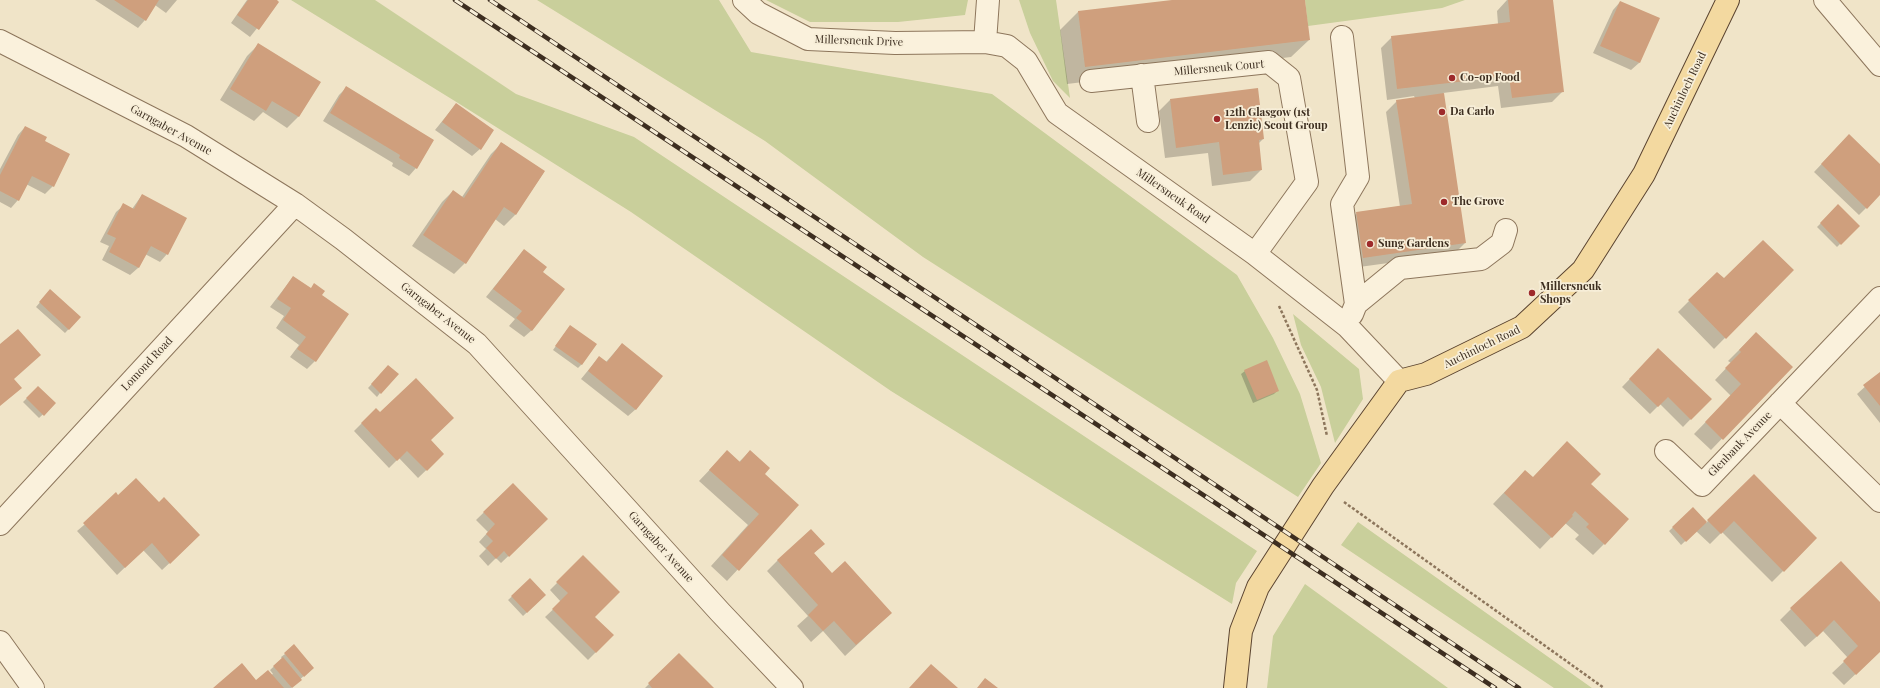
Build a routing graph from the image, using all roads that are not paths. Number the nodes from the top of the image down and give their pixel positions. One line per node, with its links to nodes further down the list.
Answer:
1 (744, 0): 7 (street, Millersneuk Drive)
2 (988, 0): 7 (street)
3 (1728, 0): 18 (main road, Auchinloch Road)
4 (1825, 0): 8 (street)
5 (1342, 37): 16 (street)
6 (0, 41): 12 (street, Garngaber Avenue)
7 (985, 42): 14 (street, Millersneuk Road)
8 (1880, 65)
9 (1142, 75): 10 (street, Millersneuk Court); 11 (street); 14 (street, Millersneuk Court)
10 (1091, 81)
11 (1148, 121)
12 (295, 204): 22 (street, Lomond Road); 25 (street, Garngaber Avenue)
13 (1506, 230): 16 (street)
14 (1255, 254): 17 (street, Millersneuk Road)
15 (1880, 298): 19 (street, Glenbank Avenue)
16 (1356, 304): 17 (street)
17 (1347, 326): 18 (street, Millersneuk Road)
18 (1399, 381): 26 (main road)
19 (1780, 403): 20 (street, Glenbank Avenue); 21 (street, Glenbank Avenue)
20 (1666, 451)
21 (1880, 501)
22 (0, 524)
23 (0, 642): 24 (street)
24 (33, 688)
25 (792, 688)
26 (1235, 688)

